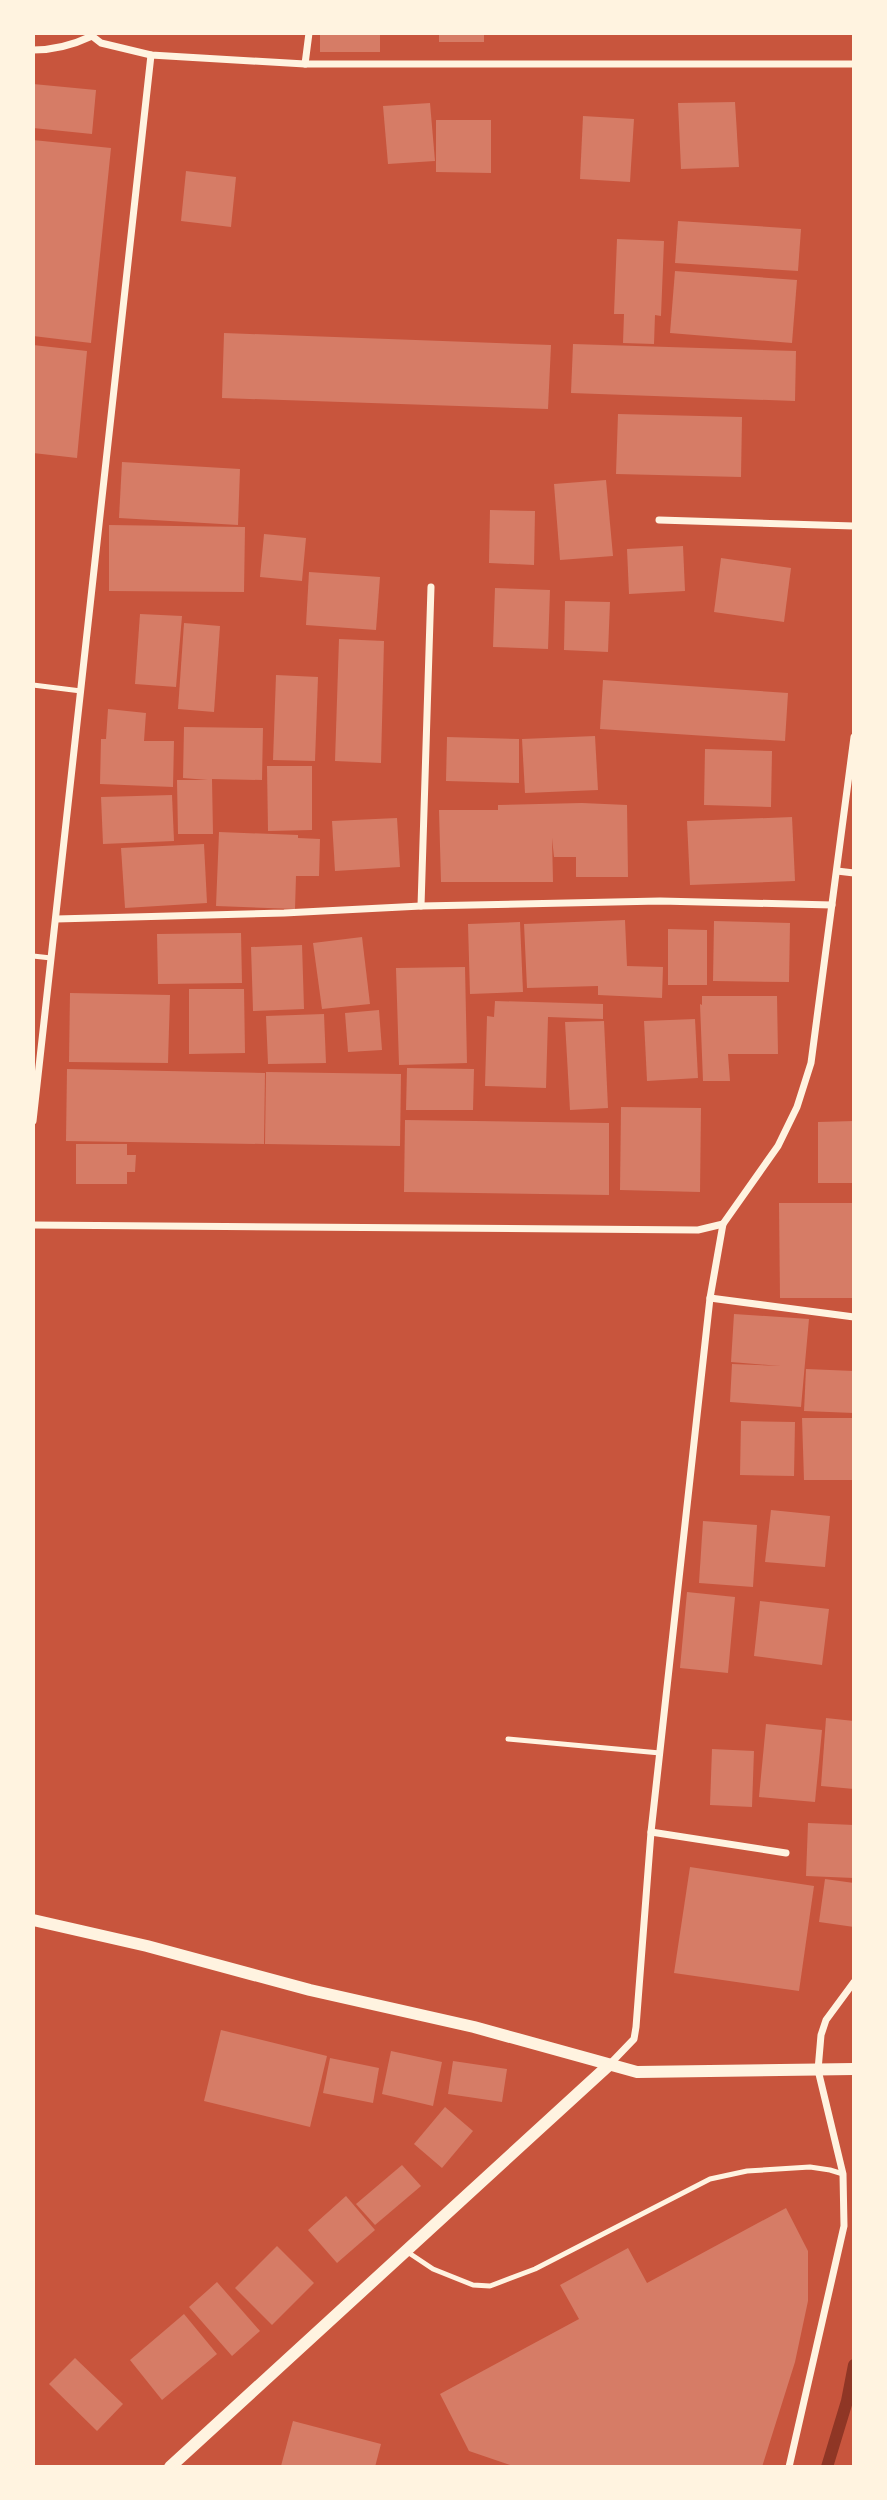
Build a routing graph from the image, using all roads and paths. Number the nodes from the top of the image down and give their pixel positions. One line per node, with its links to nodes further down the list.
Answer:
1 (309, 33): 5 (street)
2 (92, 35): 3 (street); 4 (street)
3 (33, 50)
4 (151, 54): 5 (street); 11 (street)
5 (305, 64): 6 (street)
6 (854, 64)
7 (659, 520): 8 (street)
8 (854, 526)
9 (431, 587): 16 (street)
10 (33, 685): 11 (lane)
11 (81, 691): 17 (street)
12 (854, 737): 13 (street)
13 (837, 871): 14 (street); 15 (street)
14 (854, 873)
15 (832, 905): 16 (street); 21 (street)
16 (421, 906): 17 (street)
17 (56, 919): 19 (street)
18 (33, 956): 19 (lane)
19 (51, 958): 20 (street)
20 (33, 1121)
21 (723, 1224): 22 (street); 23 (street)
22 (33, 1225)
23 (710, 1298): 24 (street); 26 (street)
24 (854, 1317)
25 (508, 1739): 26 (lane)
26 (660, 1753): 27 (street)
27 (651, 1832): 28 (street); 31 (street)
28 (786, 1853)
29 (33, 1920): 31 (street)
30 (854, 1982): 33 (street)
31 (609, 2065): 33 (street); 35 (street)
32 (851, 2069): 33 (street)
33 (818, 2070): 34 (street)
34 (843, 2174): 35 (lane); 37 (street)
35 (405, 2251): 36 (street)
36 (170, 2467)
37 (789, 2467)

